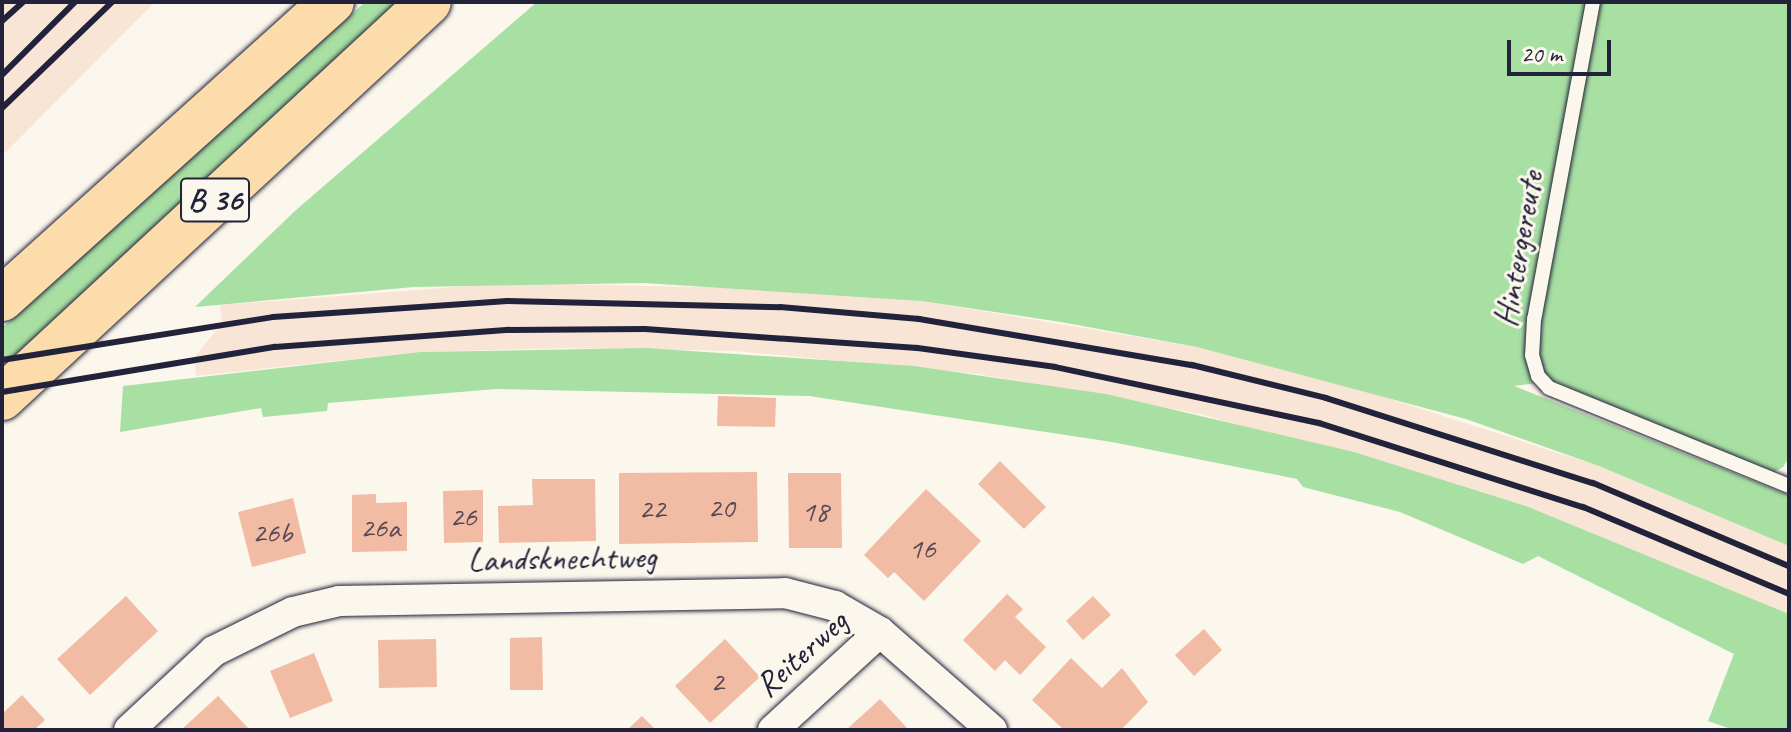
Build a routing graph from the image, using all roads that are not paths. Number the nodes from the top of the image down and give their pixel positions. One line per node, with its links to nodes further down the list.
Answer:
1 (332, 2): 4 (main road, B 36)
2 (429, 2): 5 (main road, B 36)
3 (1593, 2): 6 (lane, Hintergereute)
4 (2, 299)
5 (2, 398)
6 (1789, 486)
7 (880, 632): 8 (street, Landsknechtweg); 9 (street, Reiterweg); 10 (street, Landsknechtweg)
8 (129, 730)
9 (773, 730)
10 (992, 730)

